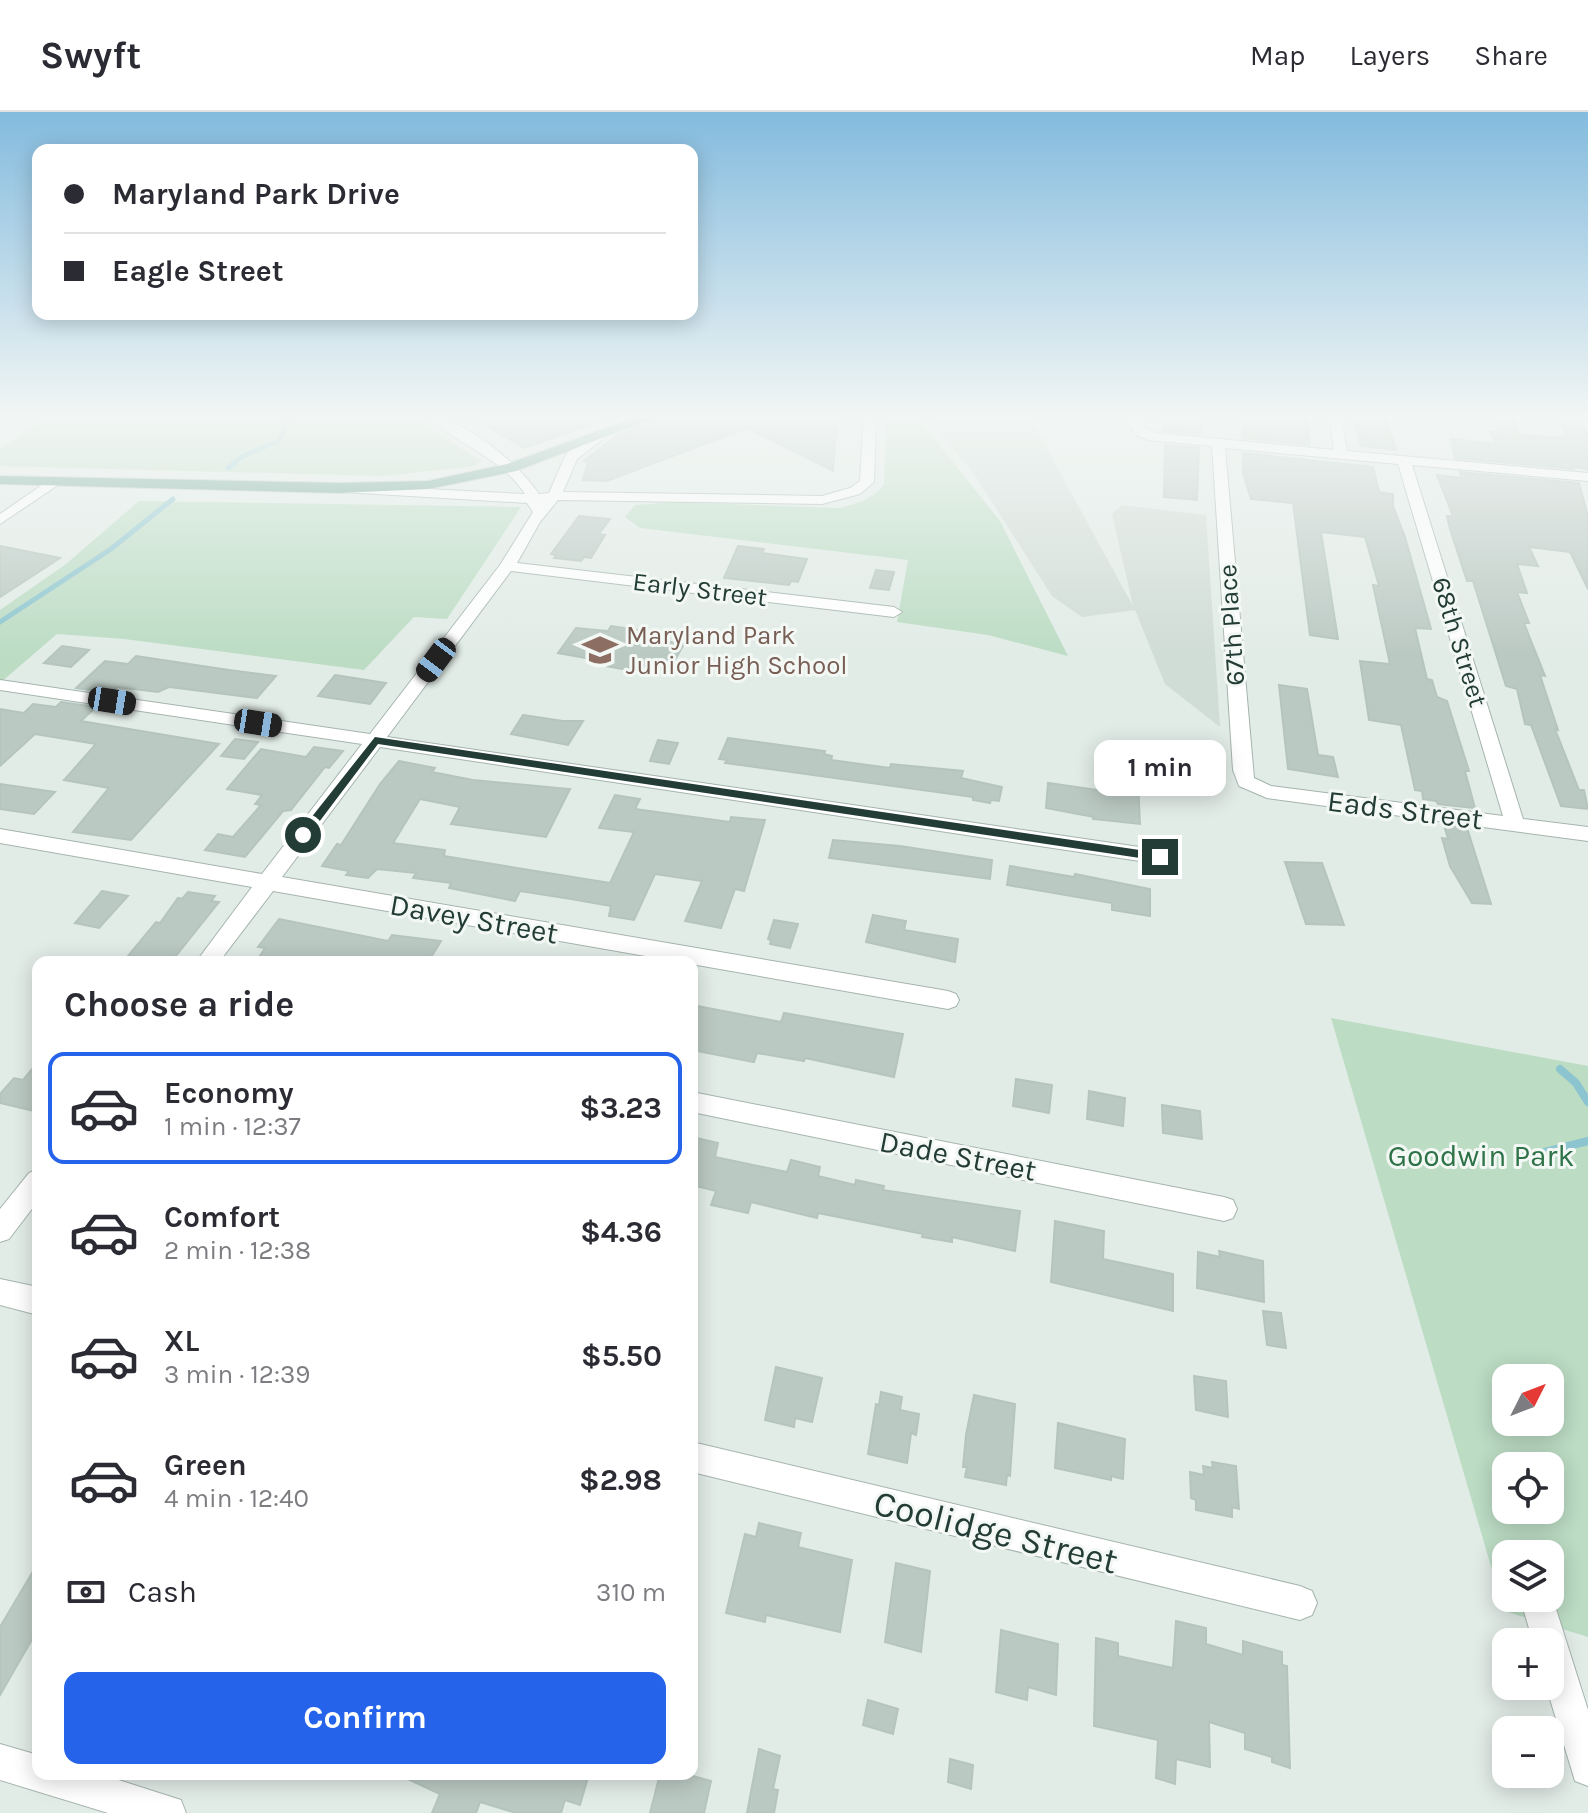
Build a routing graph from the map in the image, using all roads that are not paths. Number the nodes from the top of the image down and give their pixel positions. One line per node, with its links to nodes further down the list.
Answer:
1 (36, 495): 9 (street)
2 (470, 495): 8 (street)
3 (532, 495): 8 (street)
4 (843, 495): 7 (street)
5 (1222, 495): 15 (street, 67th Place)
6 (1415, 495): 16 (street, 68th Street)
7 (554, 496): 8 (street); 10 (street)
8 (535, 499): 10 (street)
9 (0, 520)
10 (534, 520): 11 (street)
11 (507, 566): 12 (street, Early Street); 14 (street)
12 (894, 612)
13 (0, 685): 14 (street)
14 (375, 740): 19 (street); 20 (street)
15 (1241, 760): 16 (street, Eads Street)
16 (1515, 824): 17 (street, Eads Street)
17 (1588, 834)
18 (0, 836): 20 (street, Davey Street)
19 (1160, 857)
20 (267, 883): 21 (street); 22 (street, Davey Street)
21 (212, 956)
22 (692, 956)
23 (698, 957): 24 (street, Davey Street)
24 (948, 1000)
25 (698, 1103): 27 (street, Dade Street)
26 (32, 1189): 28 (street)
27 (1224, 1209)
28 (0, 1230)
29 (0, 1292): 30 (street)
30 (32, 1300)
31 (698, 1458): 32 (street, Coolidge Street)
32 (1300, 1603)
33 (1541, 1612): 35 (street)
34 (0, 1762): 36 (street)
35 (1588, 1768)
36 (32, 1772)
37 (59, 1780): 38 (street)
38 (168, 1813)

